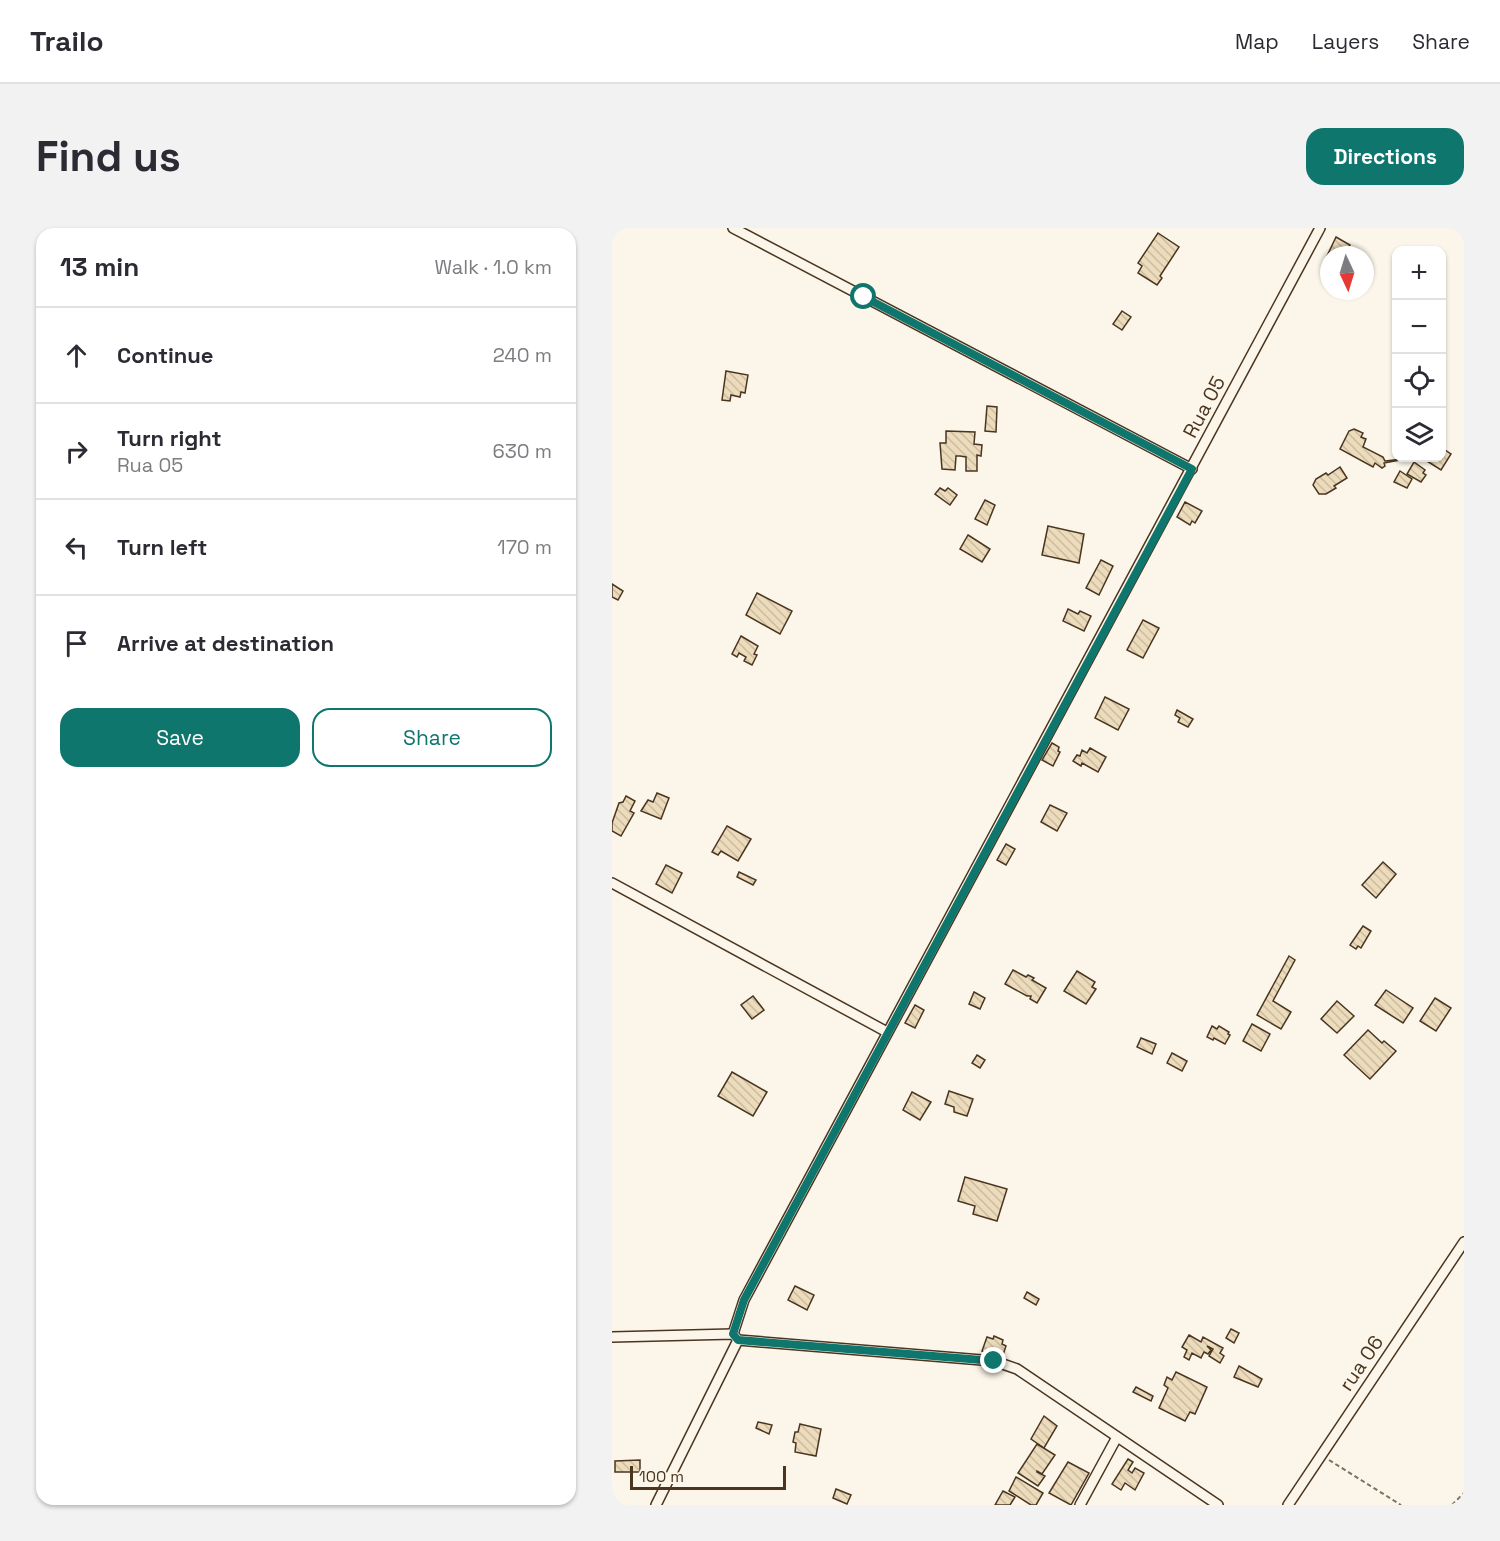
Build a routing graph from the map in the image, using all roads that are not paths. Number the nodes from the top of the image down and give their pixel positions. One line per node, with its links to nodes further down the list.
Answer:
1 (733, 228): 3 (street)
2 (1320, 228): 3 (street, Rua 05)
3 (1192, 469): 5 (street, Rua 05)
4 (612, 883): 5 (street)
5 (887, 1032): 8 (street, Rua 05)
6 (1464, 1242): 13 (street, rua 06)
7 (612, 1337): 8 (street)
8 (735, 1337): 9 (street); 10 (street, Rua 05)
9 (1117, 1437): 11 (street); 12 (street)
10 (656, 1505)
11 (1080, 1505)
12 (1218, 1505)
13 (1288, 1505)

